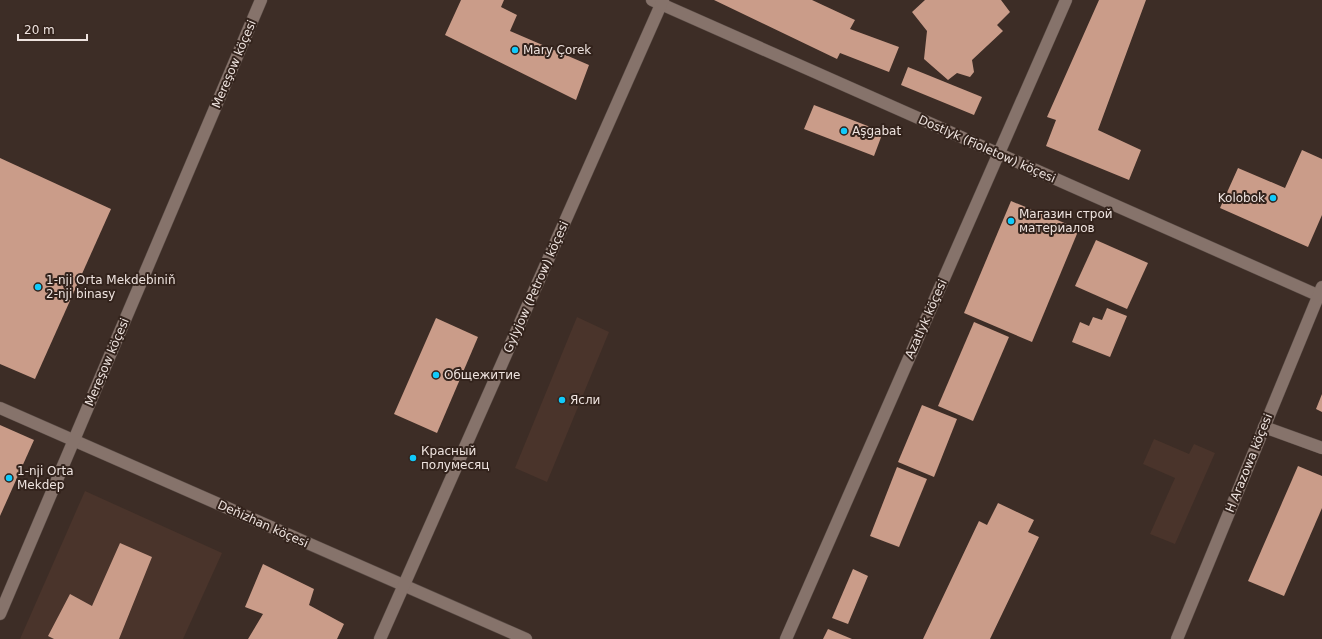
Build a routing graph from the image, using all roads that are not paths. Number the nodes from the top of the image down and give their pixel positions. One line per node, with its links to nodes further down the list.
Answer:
1 (261, 0): 8 (street, Mereşow köçesi)
2 (1066, 0): 4 (street, Azatlyk köçesi)
3 (659, 1): 4 (street, Dostlyk (Fioletow) köçesi); 10 (street, Gylyjow (Petrow) köçesi)
4 (998, 154): 5 (street, Dostlyk (Fioletow) köçesi); 14 (street, Azatlyk köçesi)
5 (1321, 293): 7 (street, H Arazowa köçesi)
6 (0, 408): 8 (street, Deňizhan köçesi)
7 (1264, 427): 9 (street); 15 (street, H Arazowa köçesi)
8 (74, 441): 10 (street, Deňizhan köçesi); 11 (street, Mereşow köçesi)
9 (1322, 448)
10 (404, 586): 12 (street, Gylyjow (Petrow) köçesi); 13 (street, Deňizhan köçesi)
11 (0, 614)
12 (380, 639)
13 (526, 639)
14 (786, 639)
15 (1177, 639)

